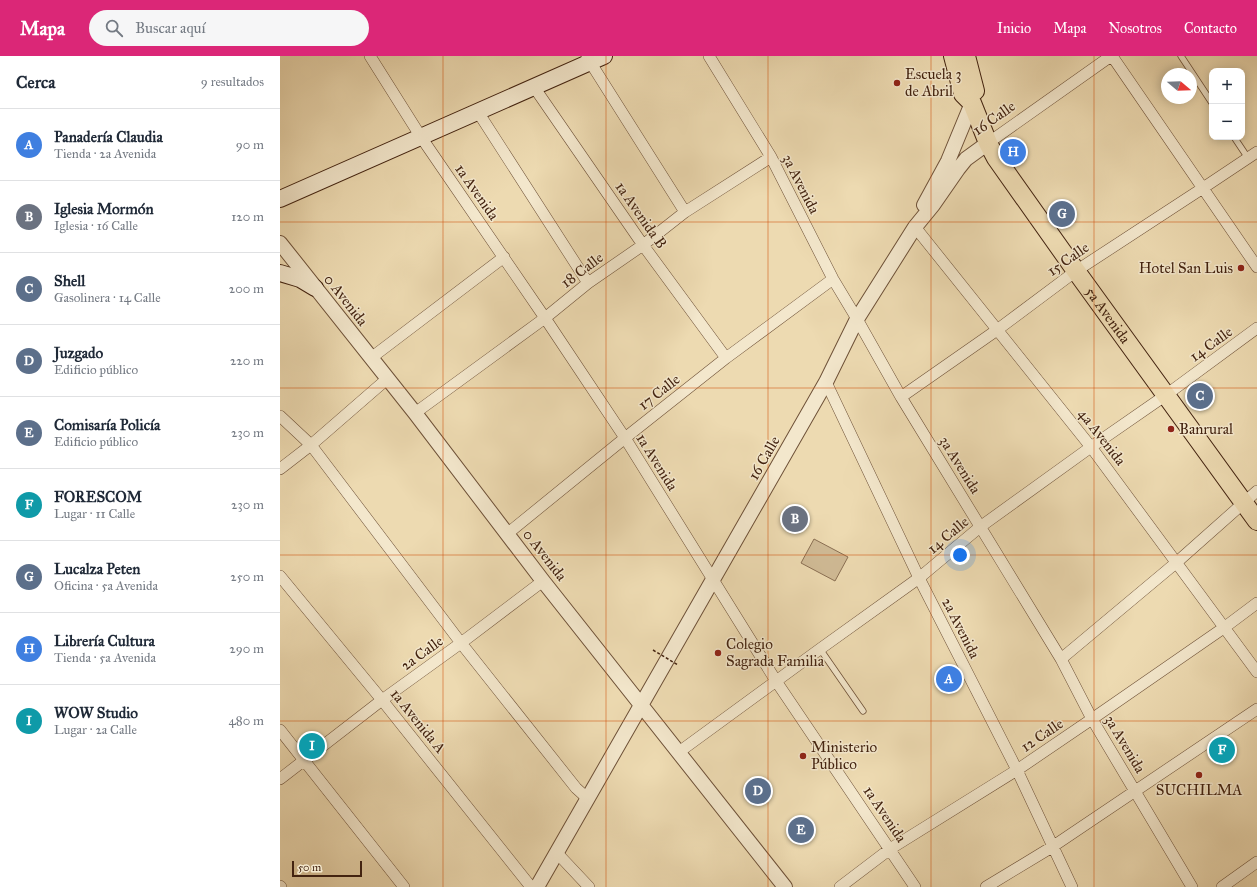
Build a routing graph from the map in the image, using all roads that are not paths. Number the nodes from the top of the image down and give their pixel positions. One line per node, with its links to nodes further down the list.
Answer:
1 (370, 56): 12 (street, 1a Avenida)
2 (709, 56): 16 (street, 3a Avenida)
3 (953, 56): 10 (main road, 5a Avenida)
4 (966, 56): 10 (main road, 5a Avenida)
5 (1111, 56): 14 (street, 16 Calle); 17 (street)
6 (1181, 56): 9 (lane)
7 (594, 58): 8 (main road); 19 (street)
8 (534, 87): 11 (main road); 22 (street, 1a Avenida B)
9 (1209, 98)
10 (972, 103): 14 (main road, 5a Avenida); 20 (street, 16 Calle)
11 (478, 112): 12 (main road); 28 (street)
12 (421, 137): 18 (main road); 23 (street, 1a Avenida)
13 (1237, 140): 15 (lane)
14 (988, 143): 20 (street, 16 Calle); 25 (main road, 5a Avenida)
15 (1252, 155): 17 (street, 15 Calle)
16 (771, 157): 19 (street, 18 Calle); 27 (street, 3a Avenida)
17 (1203, 188): 24 (street); 25 (street, 15 Calle)
18 (280, 199)
19 (685, 212): 22 (street, 18 Calle)
20 (915, 227): 31 (street, 16 Calle); 33 (street, 4a Avenida)
21 (280, 243): 29 (street, 0 Avenida)
22 (643, 245): 28 (street, 18 Calle); 35 (street, 1a Avenida B)
23 (504, 258): 30 (street, 1a Avenida); 34 (street)
24 (1257, 268)
25 (1076, 271): 33 (street, 15 Calle); 38 (main road, 5a Avenida)
26 (280, 273): 29 (main road)
27 (832, 279): 31 (street, 3a Avenida); 35 (street, 17 Calle)
28 (588, 283): 30 (street, 18 Calle)
29 (315, 288): 34 (street, 0 Avenida)
30 (545, 318): 40 (street, 18 Calle); 42 (street, 1a Avenida)
31 (857, 319): 37 (street, 16 Calle); 39 (street, 3a Avenida)
32 (1257, 328): 38 (street, 14 Calle)
33 (997, 330): 39 (street, 15 Calle); 44 (street, 4a Avenida)
34 (371, 358): 36 (street, 0 Avenida)
35 (726, 358): 42 (street, 17 Calle)
36 (387, 379): 40 (street, 0 Avenida); 43 (street)
37 (826, 382): 52 (street, 2a Avenida); 53 (street, 16 Calle)
38 (1166, 395): 44 (street, 14 Calle); 46 (main road, 5a Avenida)
39 (901, 397): 48 (street, 3a Avenida)
40 (415, 413): 49 (street, 0 Avenida)
41 (280, 416): 43 (street)
42 (625, 438): 49 (street, 17 Calle); 53 (street, 1a Avenida)
43 (311, 445): 45 (street); 57 (street)
44 (1091, 447): 48 (street, 14 Calle); 50 (street, 4a Avenida)
45 (280, 469)
46 (1250, 497): 47 (main road, 5a Avenida); 50 (street)
47 (1257, 520)
48 (980, 527): 52 (street, 14 Calle); 59 (street, 3a Avenida)
49 (507, 534): 54 (street, 0 Avenida)
50 (1177, 562): 56 (street, 4a Avenida); 59 (street)
51 (280, 576): 62 (street, 1a Avenida A)
52 (919, 578): 58 (street, 14 Calle); 70 (street, 2a Avenida)
53 (713, 580): 61 (street, 1a Avenida); 63 (street, 16 Calle)
54 (543, 581): 57 (street, 2a Calle); 63 (street, 0 Avenida)
55 (1257, 603): 56 (street, 12 Calle)
56 (1225, 627): 60 (street, 4a Avenida); 66 (street, 12 Calle)
57 (461, 643): 62 (street, 2a Calle); 73 (street)
58 (820, 649): 61 (street, 14 Calle); 65 (lane)
59 (1061, 659): 66 (street, 3a Avenida)
60 (1257, 672)
61 (776, 681): 68 (street, 14 Calle); 75 (street, 1a Avenida)
62 (382, 700): 69 (street, 2a Calle); 79 (street, 1a Avenida A)
63 (641, 705): 68 (street, 0 Avenida); 73 (street, 16 Calle)
64 (1257, 709): 72 (street)
65 (863, 710)
66 (1092, 720): 70 (street, 12 Calle); 72 (street, 3a Avenida)
67 (280, 730): 69 (street)
68 (679, 752): 82 (street, 0 Avenida)
69 (304, 760): 71 (street, 2a Calle); 78 (street)
70 (1016, 770): 74 (street, 2a Avenida); 75 (street, 12 Calle)
71 (280, 778)
72 (1135, 791): 74 (street); 87 (street, 3a Avenida)
73 (587, 798): 76 (street, 16 Calle)
74 (1052, 846): 85 (street); 86 (street, 2a Avenida)
75 (890, 849): 83 (street, 12 Calle); 84 (street, 1a Avenida)
76 (557, 853): 80 (street, 16 Calle); 81 (street)
77 (1257, 862): 88 (street)
78 (404, 887)
79 (531, 887)
80 (537, 887)
81 (589, 887)
82 (785, 887)
83 (840, 887)
84 (915, 887)
85 (986, 887)
86 (1072, 887)
87 (1192, 887)
88 (1222, 887)

